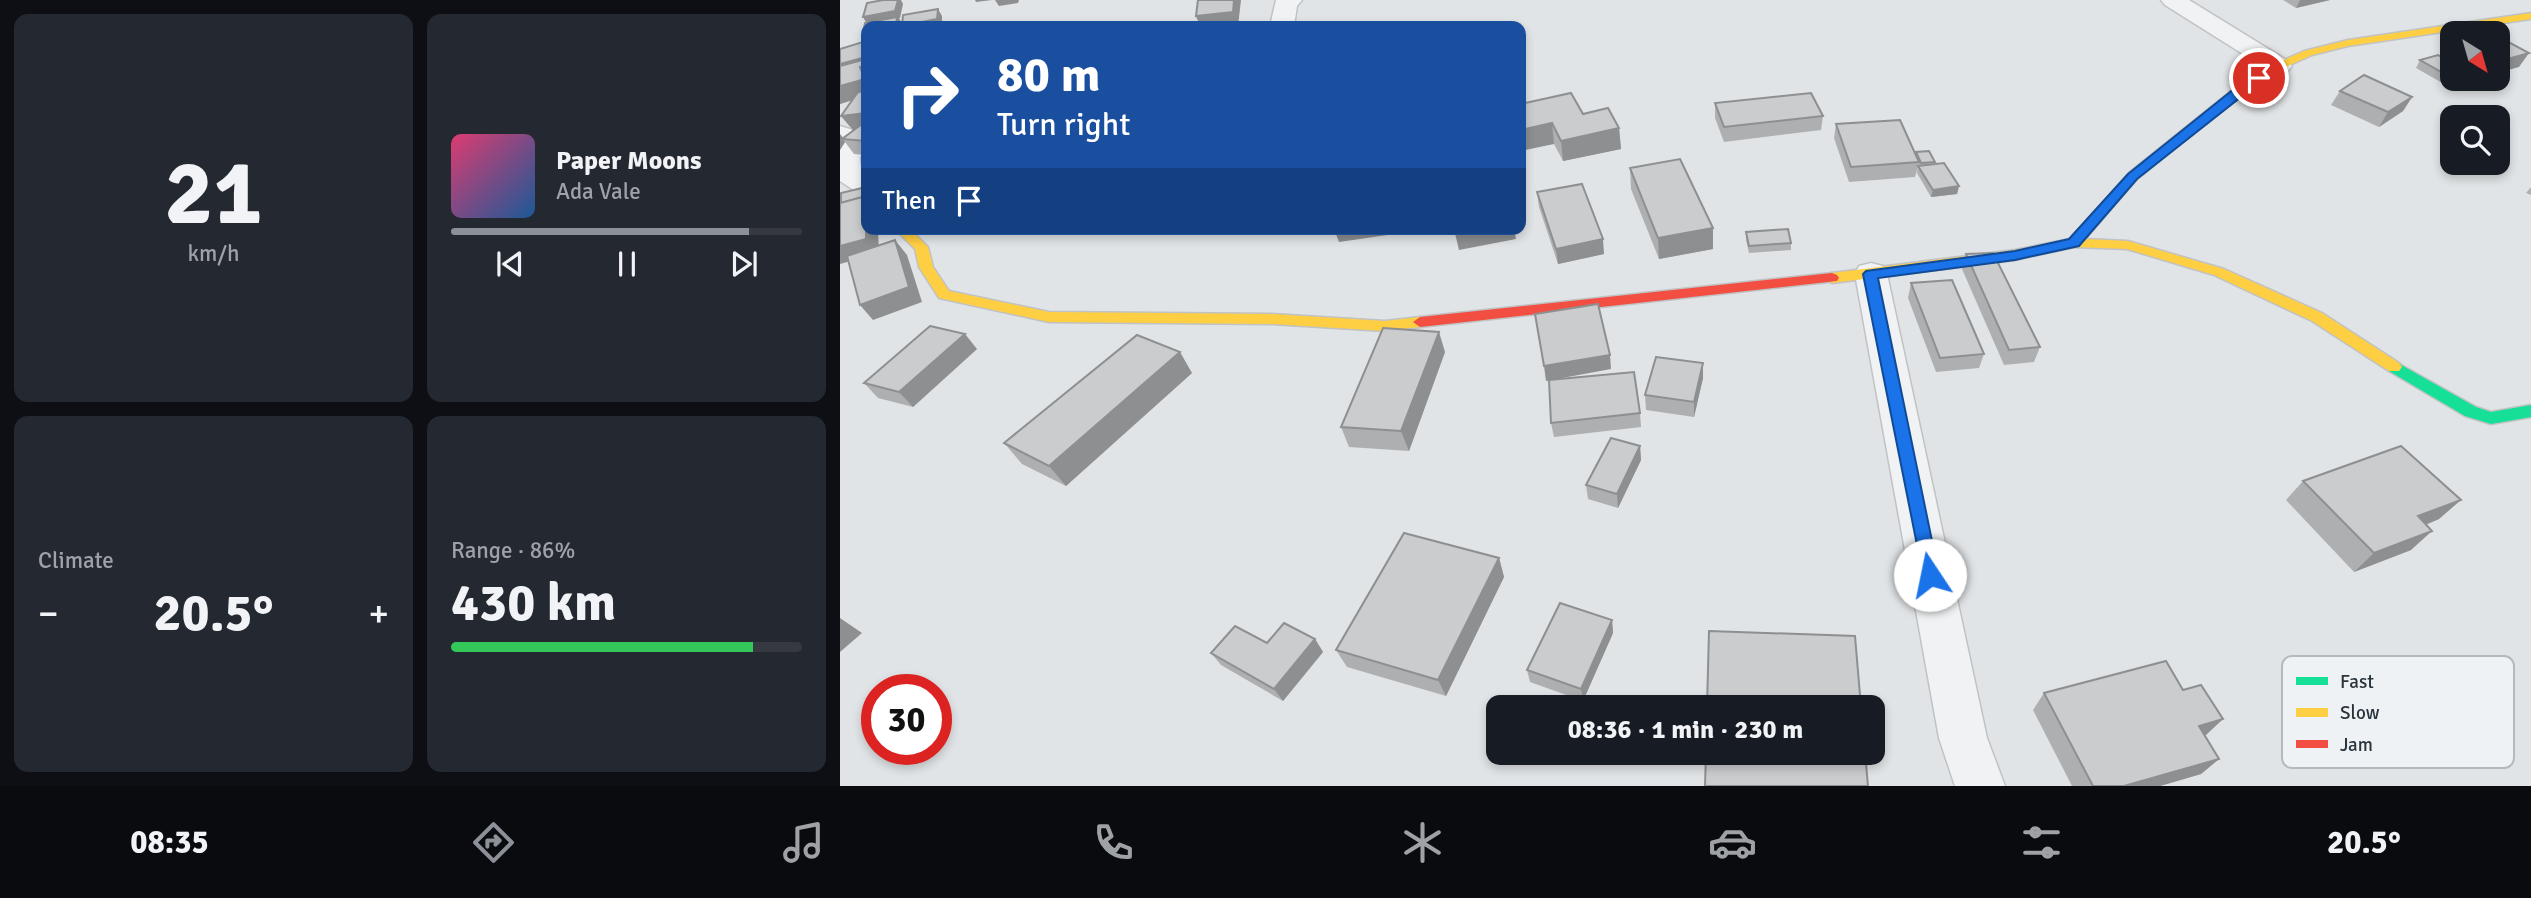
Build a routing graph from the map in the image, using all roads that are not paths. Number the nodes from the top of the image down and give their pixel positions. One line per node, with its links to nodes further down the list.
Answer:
1 (1290, 0): 4 (street)
2 (2173, 0): 5 (street)
3 (2531, 16): 5 (street)
4 (1283, 21)
5 (2279, 66): 9 (street)
6 (840, 134): 7 (street)
7 (861, 182)
8 (908, 235): 10 (street)
9 (2074, 243): 10 (street); 11 (street)
10 (1871, 274): 12 (street)
11 (2531, 411)
12 (1980, 786)

